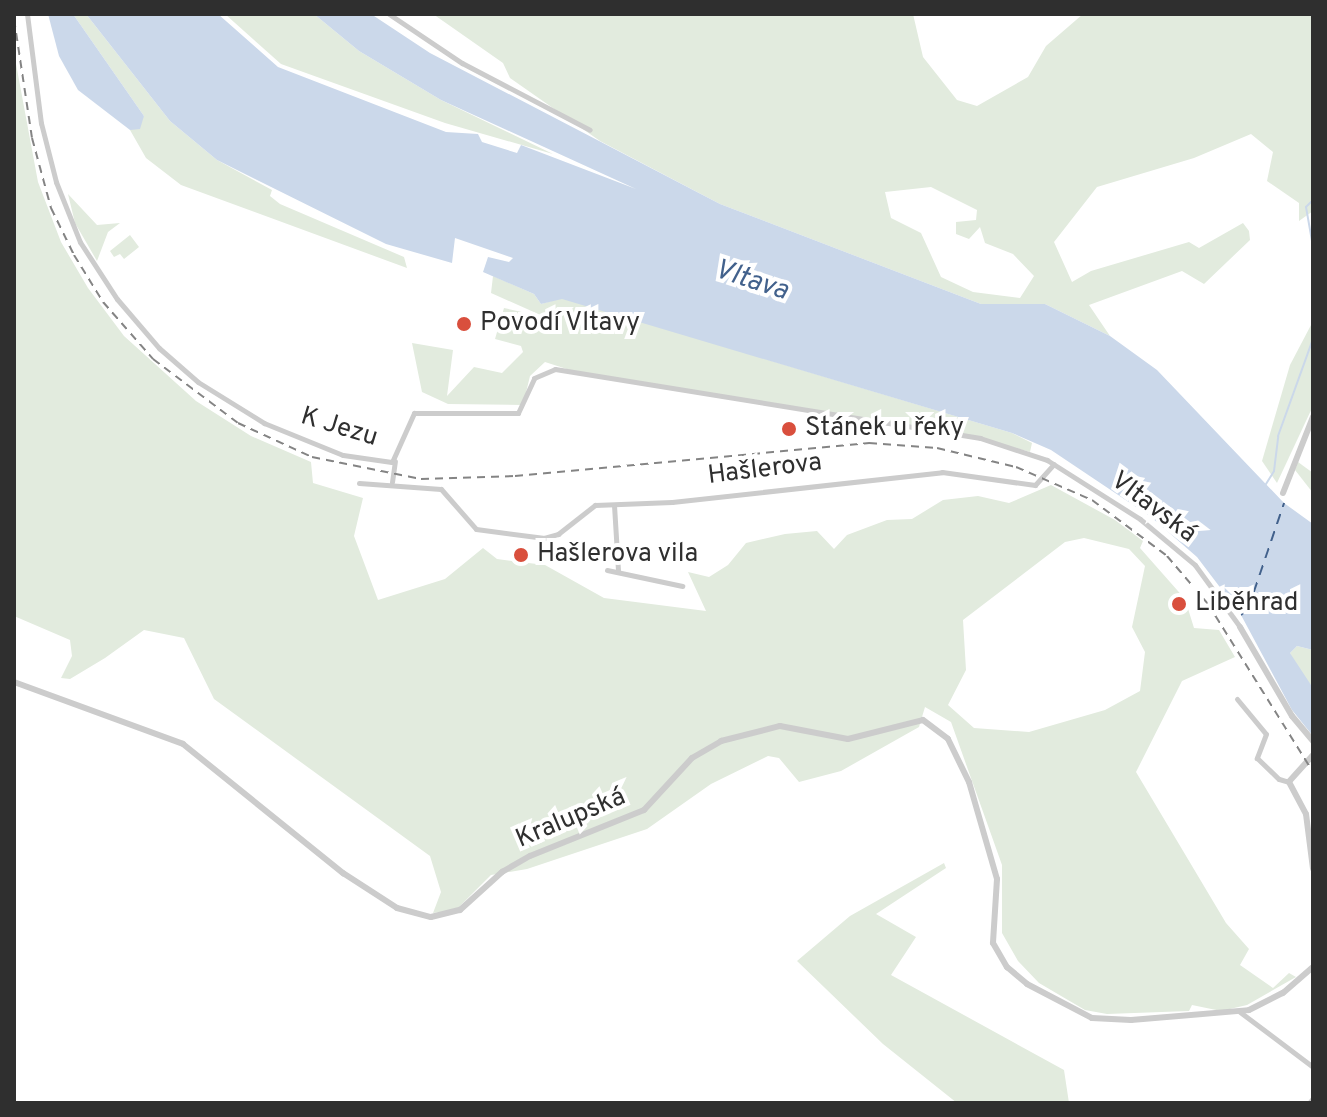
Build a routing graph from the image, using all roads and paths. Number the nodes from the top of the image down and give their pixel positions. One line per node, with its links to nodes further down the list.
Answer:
1 (27, 14): 6 (street, K Jezu)
2 (389, 14): 3 (street)
3 (590, 130)
4 (1313, 417): 10 (street)
5 (980, 438): 6 (street, K Jezu); 7 (street, Vltavská)
6 (395, 461): 8 (street)
7 (1054, 464): 11 (street, Hašlerova); 15 (street, Vltavská)
8 (392, 482): 9 (street, Hašlerova); 11 (street, Hašlerova)
9 (359, 483)
10 (1283, 493)
11 (614, 505): 13 (street)
12 (607, 570): 13 (street)
13 (618, 570): 14 (street)
14 (682, 586)
15 (1240, 627): 18 (street, Vltavská)
16 (14, 682): 24 (street, Kralupská)
17 (1237, 699): 20 (street)
18 (1313, 741)
19 (1313, 755): 20 (street)
20 (1289, 782): 21 (street)
21 (1310, 814): 22 (street)
22 (1313, 869)
23 (1313, 967): 24 (street, Kralupská)
24 (1240, 1012): 25 (street)
25 (1313, 1067)
26 (1313, 1098): 27 (street)
27 (1309, 1103)

